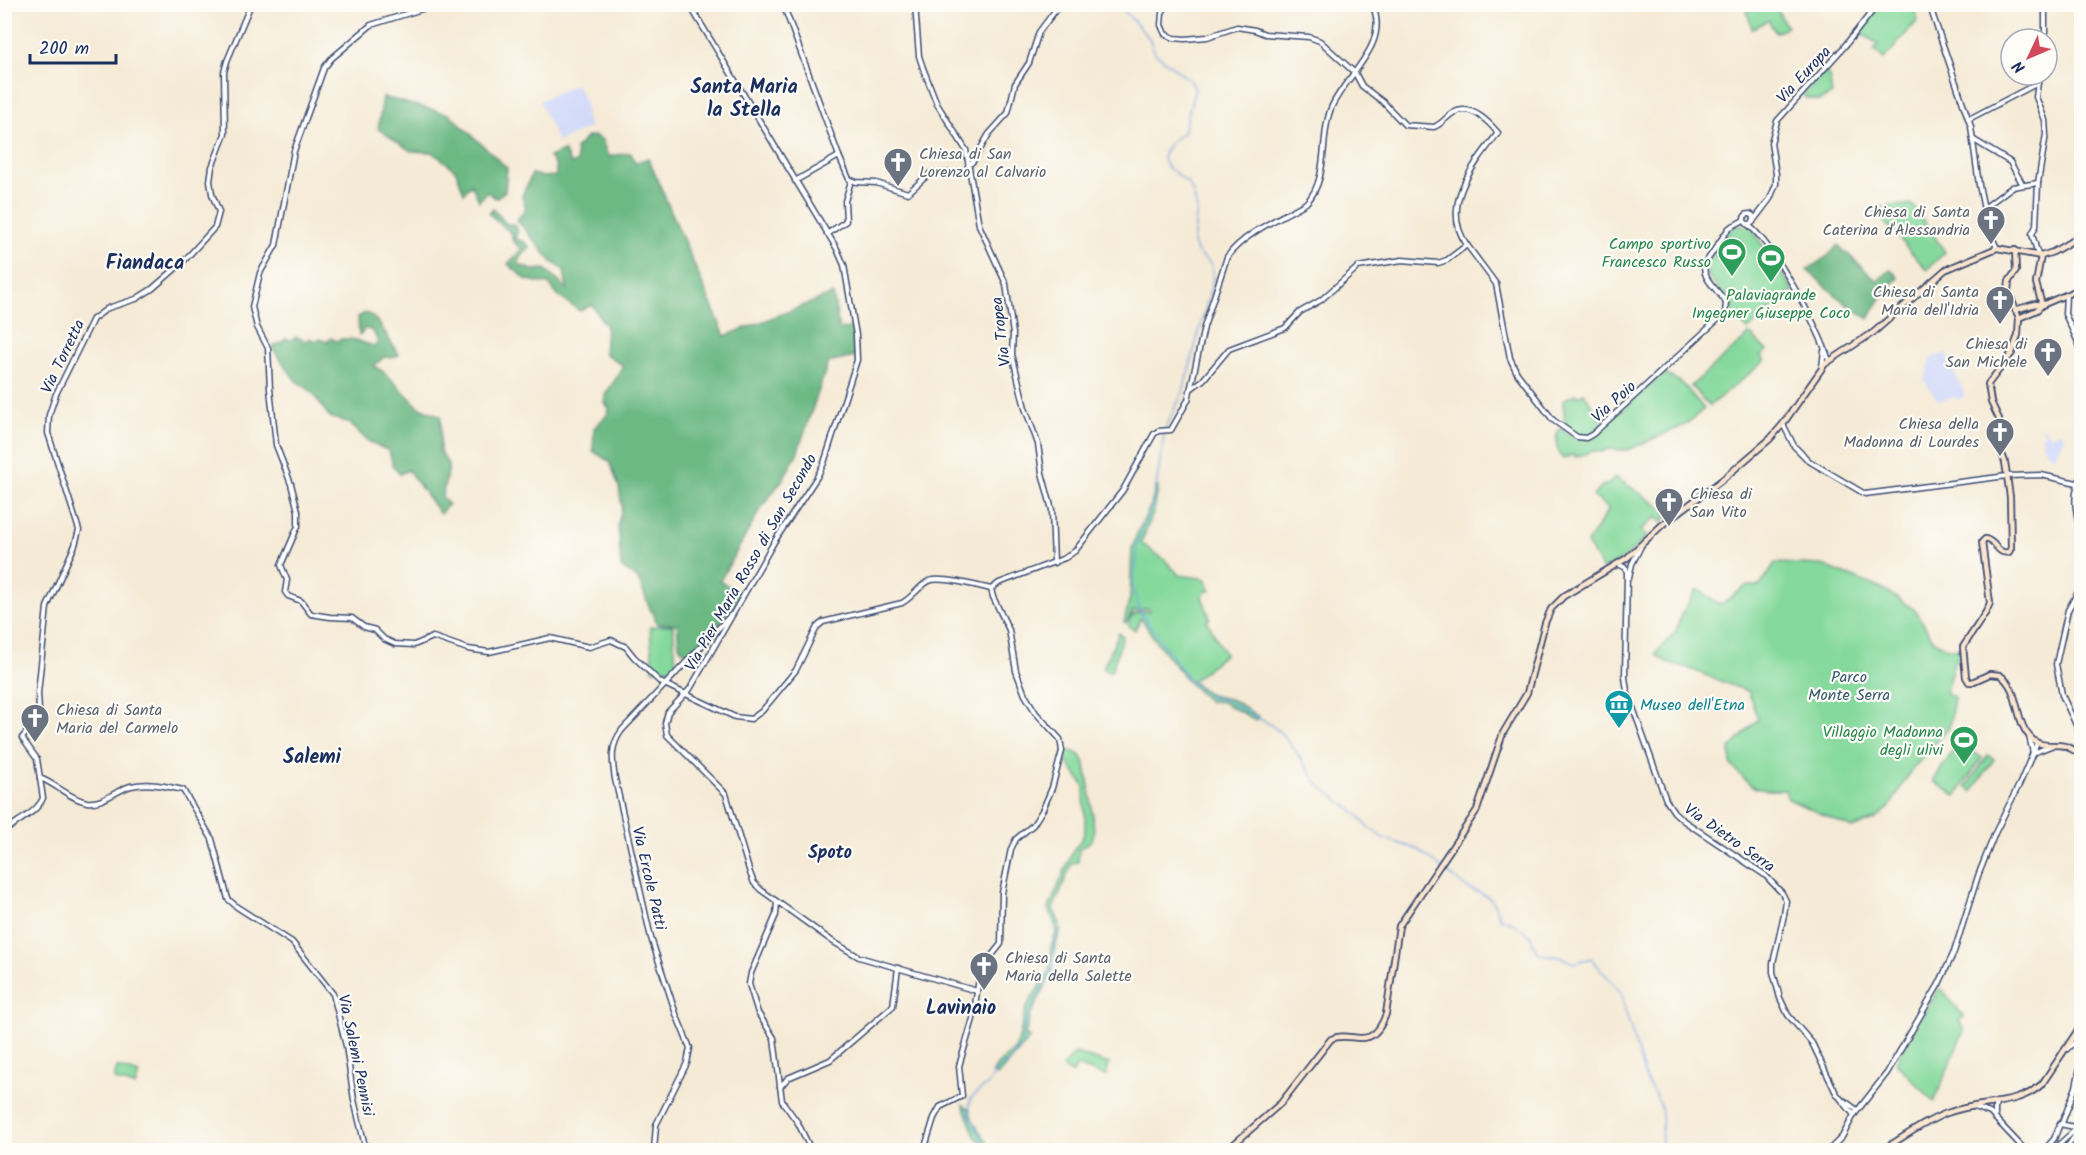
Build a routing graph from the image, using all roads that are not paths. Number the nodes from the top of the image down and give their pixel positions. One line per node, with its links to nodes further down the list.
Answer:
1 (251, 4): 74 (street, Via Torretta)
2 (438, 4): 67 (street)
3 (689, 4): 23 (street, Via Pier Maria Rosso di San Secondo)
4 (783, 4): 20 (street)
5 (915, 4): 21 (street, Via Tropea)
6 (1060, 4): 21 (street)
7 (1167, 4): 13 (street)
8 (1372, 4): 14 (street)
9 (1878, 4): 27 (street, Via Europa)
10 (1929, 4): 18 (street)
11 (2045, 4): 12 (street)
12 (2045, 27)
13 (1348, 66): 14 (street); 15 (street)
14 (1355, 73): 15 (street); 35 (street)
15 (1351, 78): 49 (street)
16 (2030, 87): 18 (street)
17 (2037, 87): 25 (street)
18 (1969, 119): 19 (street)
19 (1974, 140): 26 (street); 28 (street)
20 (838, 156): 23 (street); 24 (street)
21 (968, 166): 22 (street, Via Tropea)
22 (968, 172): 24 (street); 57 (street, Via Tropea)
23 (795, 181): 32 (street, Via Pier Maria Rosso di San Secondo)
24 (851, 182): 32 (street)
25 (2037, 183): 26 (street); 38 (street)
26 (2023, 185): 28 (street)
27 (1767, 204): 29 (street); 30 (street)
28 (1984, 208): 36 (street)
29 (1750, 214): 30 (street); 31 (street)
30 (1753, 220): 31 (street); 34 (street)
31 (1746, 222): 34 (street); 35 (street, Via Poio)
32 (826, 234): 64 (street, Via Pier Maria Rosso di San Secondo)
33 (2082, 235): 38 (main road)
34 (1760, 236): 44 (street)
35 (1467, 245): 49 (street)
36 (1997, 248): 37 (main road); 46 (main road)
37 (2015, 250): 38 (main road); 42 (main road)
38 (2040, 256): 41 (main road)
39 (2082, 288): 40 (main road)
40 (2066, 295): 41 (main road); 45 (street)
41 (2042, 305): 42 (main road); 43 (main road)
42 (2015, 309): 43 (main road)
43 (2019, 318): 52 (main road)
44 (1824, 344): 46 (street); 47 (street); 48 (street)
45 (2082, 351)
46 (1834, 357): 47 (main road)
47 (1828, 361): 48 (main road)
48 (1821, 369): 50 (main road)
49 (1191, 388): 57 (street)
50 (1783, 424): 52 (street); 55 (main road)
51 (2082, 475): 53 (street)
52 (2007, 476): 53 (street); 69 (main road)
53 (2077, 483): 54 (street)
54 (2082, 538)
55 (1643, 543): 56 (main road); 59 (street)
56 (1627, 558): 58 (main road); 59 (street); 60 (street)
57 (1054, 563): 63 (street)
58 (1618, 564): 60 (street); 102 (main road)
59 (1632, 564): 61 (street)
60 (1626, 568): 61 (street)
61 (1628, 581): 86 (street, Via Dietro Serra)
62 (2082, 585): 72 (street)
63 (991, 589): 68 (street); 78 (street)
64 (742, 600): 65 (street, Via Ercole Patti); 66 (street, Via Pier Maria Rosso di San Secondo)
65 (711, 636): 66 (street); 67 (street, Via Ercole Patti)
66 (718, 643): 68 (street, Via Pier Maria Rosso di San Secondo)
67 (664, 685): 68 (street); 99 (street, Via Ercole Patti)
68 (686, 694): 76 (street, Via Pier Maria Rosso di San Secondo)
69 (2029, 735): 70 (main road); 73 (street)
70 (2037, 743): 71 (main road); 73 (street)
71 (2052, 746): 72 (main road); 73 (street)
72 (2078, 750)
73 (2033, 753): 90 (street)
74 (40, 778): 75 (street); 98 (street, Via Salemi Pennisi)
75 (4, 832)
76 (779, 906): 77 (street); 85 (street)
77 (898, 968): 78 (street); 85 (street)
78 (977, 991): 101 (street)
79 (2082, 1024): 81 (main road)
80 (2082, 1037): 81 (street)
81 (2073, 1038): 83 (main road)
82 (2082, 1042): 83 (street)
83 (2062, 1054): 87 (main road)
84 (2082, 1058): 95 (street)
85 (784, 1079): 100 (street)
86 (1839, 1097): 90 (street); 92 (street)
87 (1997, 1102): 88 (main road); 93 (street)
88 (1988, 1104): 89 (main road); 91 (street); 93 (street)
89 (1973, 1107): 91 (street); 104 (main road)
90 (1857, 1110): 92 (street)
91 (1990, 1113): 94 (street)
92 (1854, 1115): 103 (street)
93 (1995, 1116): 94 (street)
94 (1998, 1122): 105 (street)
95 (2060, 1124): 96 (street); 106 (street)
96 (2079, 1126): 97 (street); 108 (street)
97 (2060, 1144): 107 (street); 108 (street)
98 (366, 1150)
99 (654, 1150)
100 (811, 1150)
101 (924, 1150)
102 (1227, 1150)
103 (1829, 1150)
104 (1882, 1150)
105 (2025, 1150)
106 (2044, 1150)
107 (2053, 1150)
108 (2065, 1150)

